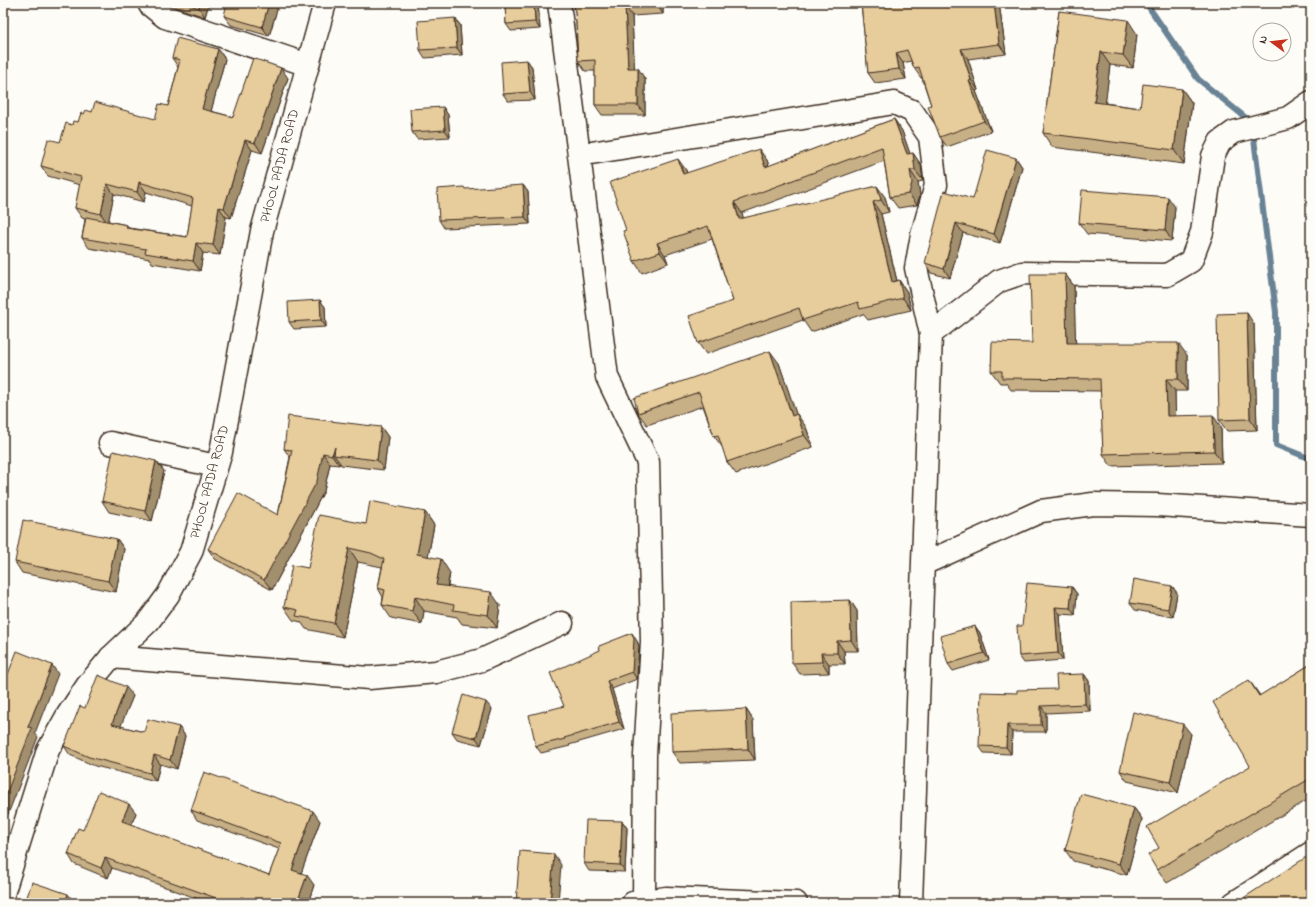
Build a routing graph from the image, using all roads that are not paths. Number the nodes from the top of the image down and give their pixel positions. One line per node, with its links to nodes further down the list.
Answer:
1 (325, 3): 4 (street, PHOOL PADA ROAD)
2 (559, 3): 6 (street)
3 (150, 5): 4 (street)
4 (308, 66): 9 (street, PHOOL PADA ROAD)
5 (1311, 102): 7 (street)
6 (579, 155): 7 (street); 16 (street)
7 (931, 334): 11 (street)
8 (110, 444): 9 (street)
9 (216, 466): 13 (street, PHOOL PADA ROAD)
10 (1311, 515): 11 (street)
11 (923, 564): 18 (street)
12 (562, 623): 13 (street)
13 (111, 657): 15 (street, PHOOL PADA ROAD)
14 (1311, 853): 19 (street)
15 (3, 894)
16 (639, 902): 17 (street)
17 (796, 903)
18 (911, 903)
19 (1234, 903)

